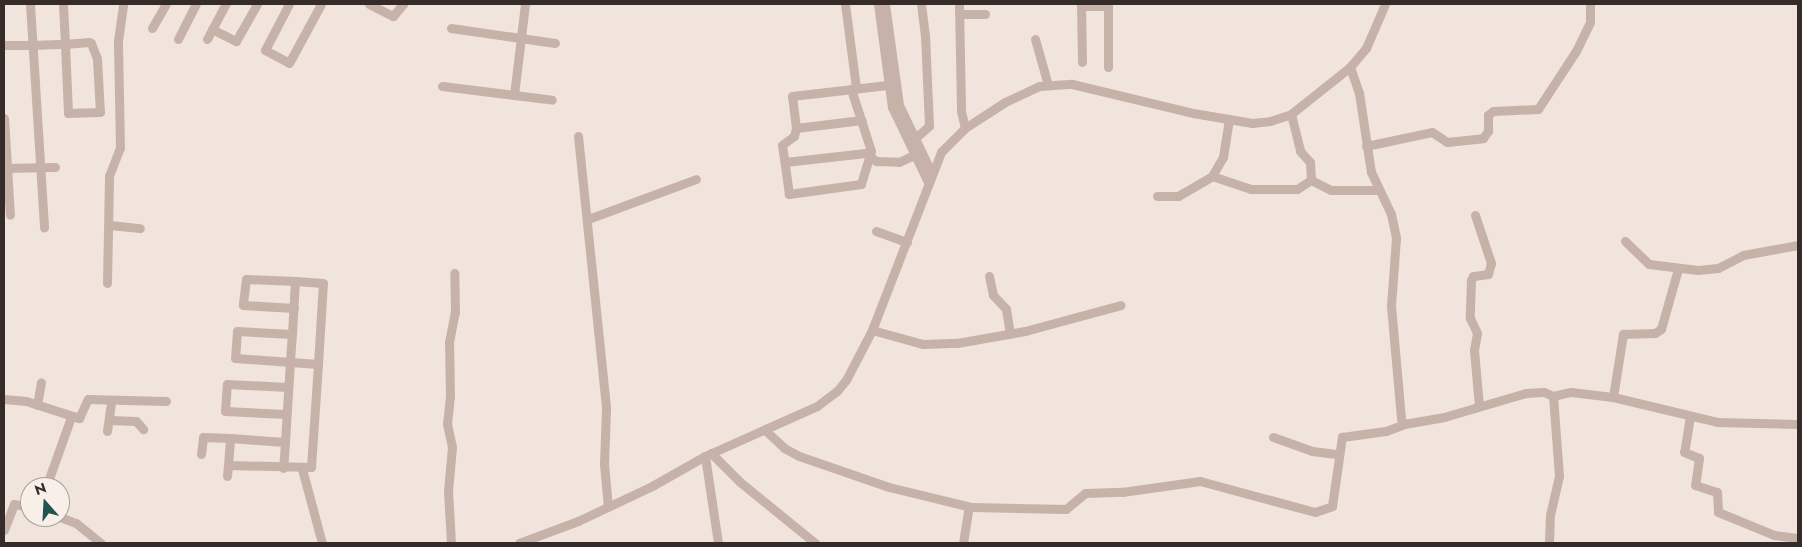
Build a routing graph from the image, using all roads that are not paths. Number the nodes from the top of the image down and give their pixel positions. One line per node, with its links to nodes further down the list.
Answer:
1 (30, 4): 33 (street)
2 (63, 4): 32 (street)
3 (123, 4): 68 (street)
4 (166, 4): 24 (street)
5 (196, 4): 28 (street)
6 (226, 4): 26 (street)
7 (257, 4): 26 (street)
8 (289, 4): 9 (street)
9 (322, 4)
10 (369, 4): 11 (street)
11 (403, 4)
12 (524, 4): 27 (street)
13 (845, 4): 41 (street)
14 (878, 4): 39 (street)
15 (885, 4): 51 (street)
16 (921, 4): 51 (street)
17 (958, 4): 22 (street)
18 (1387, 4): 37 (street)
19 (1590, 4): 52 (street)
20 (1081, 5): 21 (street); 35 (street)
21 (1108, 5): 36 (street)
22 (959, 14): 23 (street); 48 (street)
23 (985, 14)
24 (152, 28)
25 (451, 28): 27 (street)
26 (212, 29): 29 (street)
27 (520, 38): 31 (street); 42 (street)
28 (178, 39)
29 (207, 39)
30 (1034, 39): 38 (street)
31 (555, 43)
32 (65, 44): 32 (street); 33 (street)
33 (32, 45): 34 (street); 58 (street)
34 (4, 46)
35 (1082, 62)
36 (1108, 67)
37 (1350, 67): 44 (street); 52 (street)
38 (1046, 81): 47 (street); 48 (street)
39 (888, 84): 41 (street); 53 (street)
40 (442, 86): 42 (street)
41 (854, 89): 46 (street); 49 (street)
42 (514, 95): 43 (street)
43 (552, 100)
44 (1291, 114): 47 (street); 62 (street)
45 (4, 118): 57 (street)
46 (862, 120): 49 (street); 54 (street)
47 (1229, 120): 59 (street)
48 (963, 125): 60 (street)
49 (796, 128): 55 (street)
50 (578, 136): 67 (street)
51 (914, 139): 53 (street)
52 (1366, 146): 63 (street)
53 (917, 153): 54 (street); 60 (street)
54 (869, 156): 55 (street); 55 (street)
55 (785, 162)
56 (54, 167): 58 (street)
57 (5, 168): 58 (street); 65 (street)
58 (39, 168): 69 (street)
59 (1212, 176): 62 (street); 64 (street)
60 (930, 178): 72 (street)
61 (696, 179): 67 (street)
62 (1311, 180): 63 (street)
63 (1377, 190): 100 (street)
64 (1157, 196)
65 (10, 215)
66 (1475, 215): 95 (street)
67 (588, 219): 116 (street)
68 (110, 225): 70 (street); 79 (street)
69 (44, 228)
70 (140, 228)
71 (876, 231): 72 (street)
72 (901, 240): 82 (street)
73 (1625, 241): 75 (street)
74 (1798, 245): 75 (street)
75 (1678, 269): 90 (street)
76 (454, 274): 125 (street)
77 (988, 276): 84 (street)
78 (295, 282): 81 (street); 81 (street); 86 (street)
79 (106, 283)
80 (1121, 305): 84 (street)
81 (294, 308): 83 (street)
82 (872, 330): 84 (street); 103 (street)
83 (292, 334): 85 (street); 85 (street)
84 (1010, 334)
85 (290, 361): 86 (street); 88 (street)
86 (318, 364): 113 (street)
87 (41, 382): 94 (street)
88 (288, 387): 96 (street); 96 (street)
89 (1553, 396): 90 (street); 95 (street); 130 (street)
90 (1612, 397): 97 (street)
91 (4, 399): 94 (street)
92 (110, 401): 93 (street); 98 (street); 99 (street)
93 (166, 401)
94 (37, 405): 98 (street)
95 (1479, 406): 100 (street)
96 (286, 414): 107 (street)
97 (1690, 416): 101 (street); 121 (street)
98 (71, 417): 115 (street)
99 (109, 420): 102 (street); 104 (street)
100 (1404, 424): 109 (street)
101 (1798, 424)
102 (143, 430)
103 (765, 430): 110 (street); 118 (street)
104 (107, 431)
105 (1272, 437): 109 (street)
106 (230, 438): 107 (street); 108 (street); 111 (street)
107 (285, 442): 112 (street)
108 (200, 454)
109 (1338, 454): 118 (street)
110 (708, 455): 116 (street); 127 (street); 128 (street)
111 (228, 465): 112 (street); 114 (street)
112 (283, 468): 113 (street)
113 (307, 468): 124 (street)
114 (227, 476)
115 (50, 477)
116 (606, 499): 122 (street)
117 (20, 505): 120 (street)
118 (969, 507): 129 (street)
119 (70, 521): 123 (street)
120 (4, 530)
121 (1798, 538)
122 (543, 539): 126 (street)
123 (98, 540)
124 (322, 543)
125 (452, 543)
126 (520, 543)
127 (718, 543)
128 (815, 543)
129 (964, 543)
130 (1549, 543)

